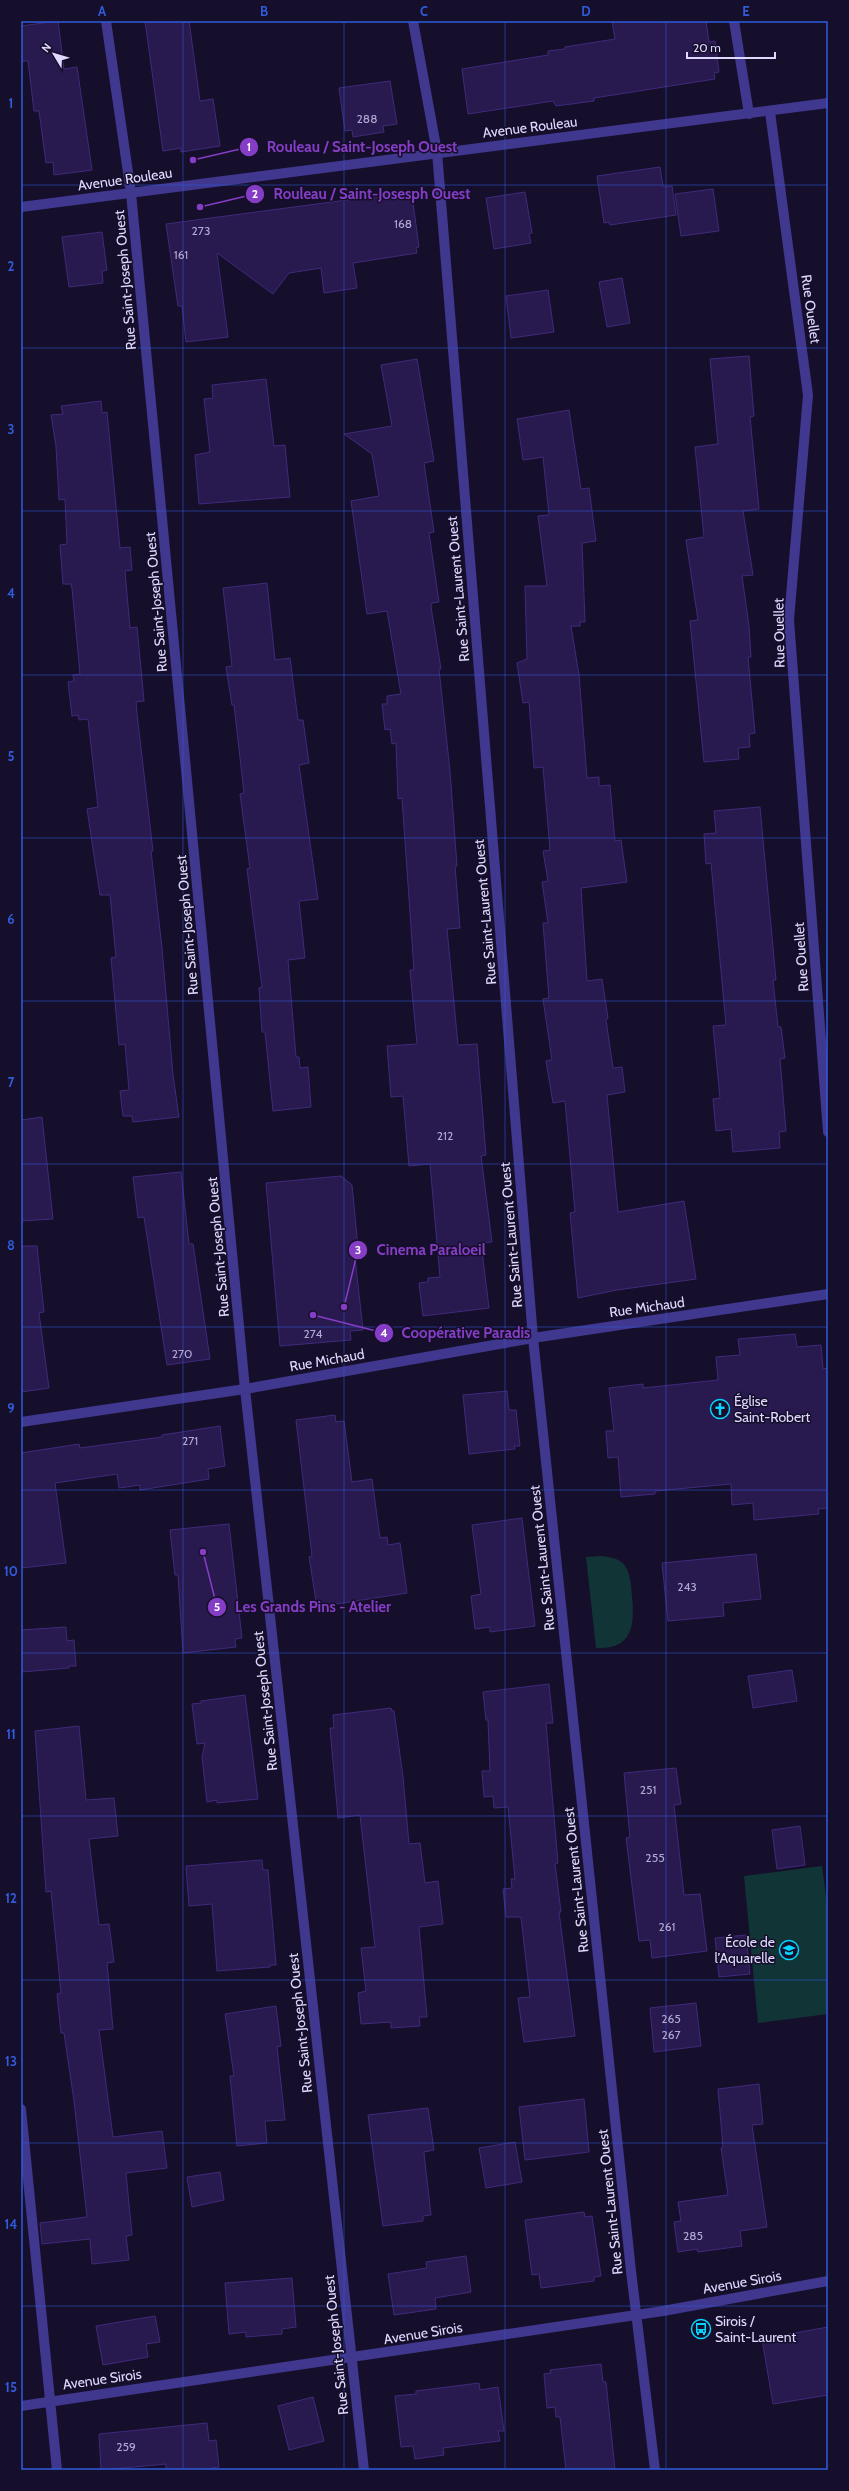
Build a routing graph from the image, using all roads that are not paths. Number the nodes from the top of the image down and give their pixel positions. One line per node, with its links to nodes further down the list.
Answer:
1 (106, 21): 8 (street, Rue Saint-Joseph Ouest)
2 (413, 21): 7 (street, Rue Saint-Laurent Ouest)
3 (734, 21): 6 (street)
4 (828, 103): 5 (street, Avenue Rouleau)
5 (770, 112): 6 (street, Avenue Rouleau); 10 (street, Rue Ouellet)
6 (749, 114): 7 (street, Avenue Rouleau)
7 (437, 152): 8 (street, Avenue Rouleau); 12 (street, Rue Saint-Laurent Ouest)
8 (131, 193): 9 (street, Avenue Rouleau); 13 (street, Rue Saint-Joseph Ouest)
9 (21, 207)
10 (828, 1132)
11 (828, 1294): 12 (street, Rue Michaud)
12 (533, 1338): 13 (street, Rue Michaud); 17 (street, Rue Saint-Laurent Ouest)
13 (245, 1389): 14 (street, Rue Michaud); 18 (street, Rue Saint-Joseph Ouest)
14 (21, 1422)
15 (21, 2109): 19 (street)
16 (828, 2281): 17 (street, Avenue Sirois)
17 (636, 2315): 18 (street, Avenue Sirois); 23 (street, Rue Saint-Laurent Ouest)
18 (351, 2358): 19 (street, Avenue Sirois); 22 (street, Rue Saint-Joseph Ouest)
19 (50, 2401): 20 (street, Avenue Sirois); 21 (street)
20 (21, 2406)
21 (57, 2470)
22 (364, 2470)
23 (655, 2470)

